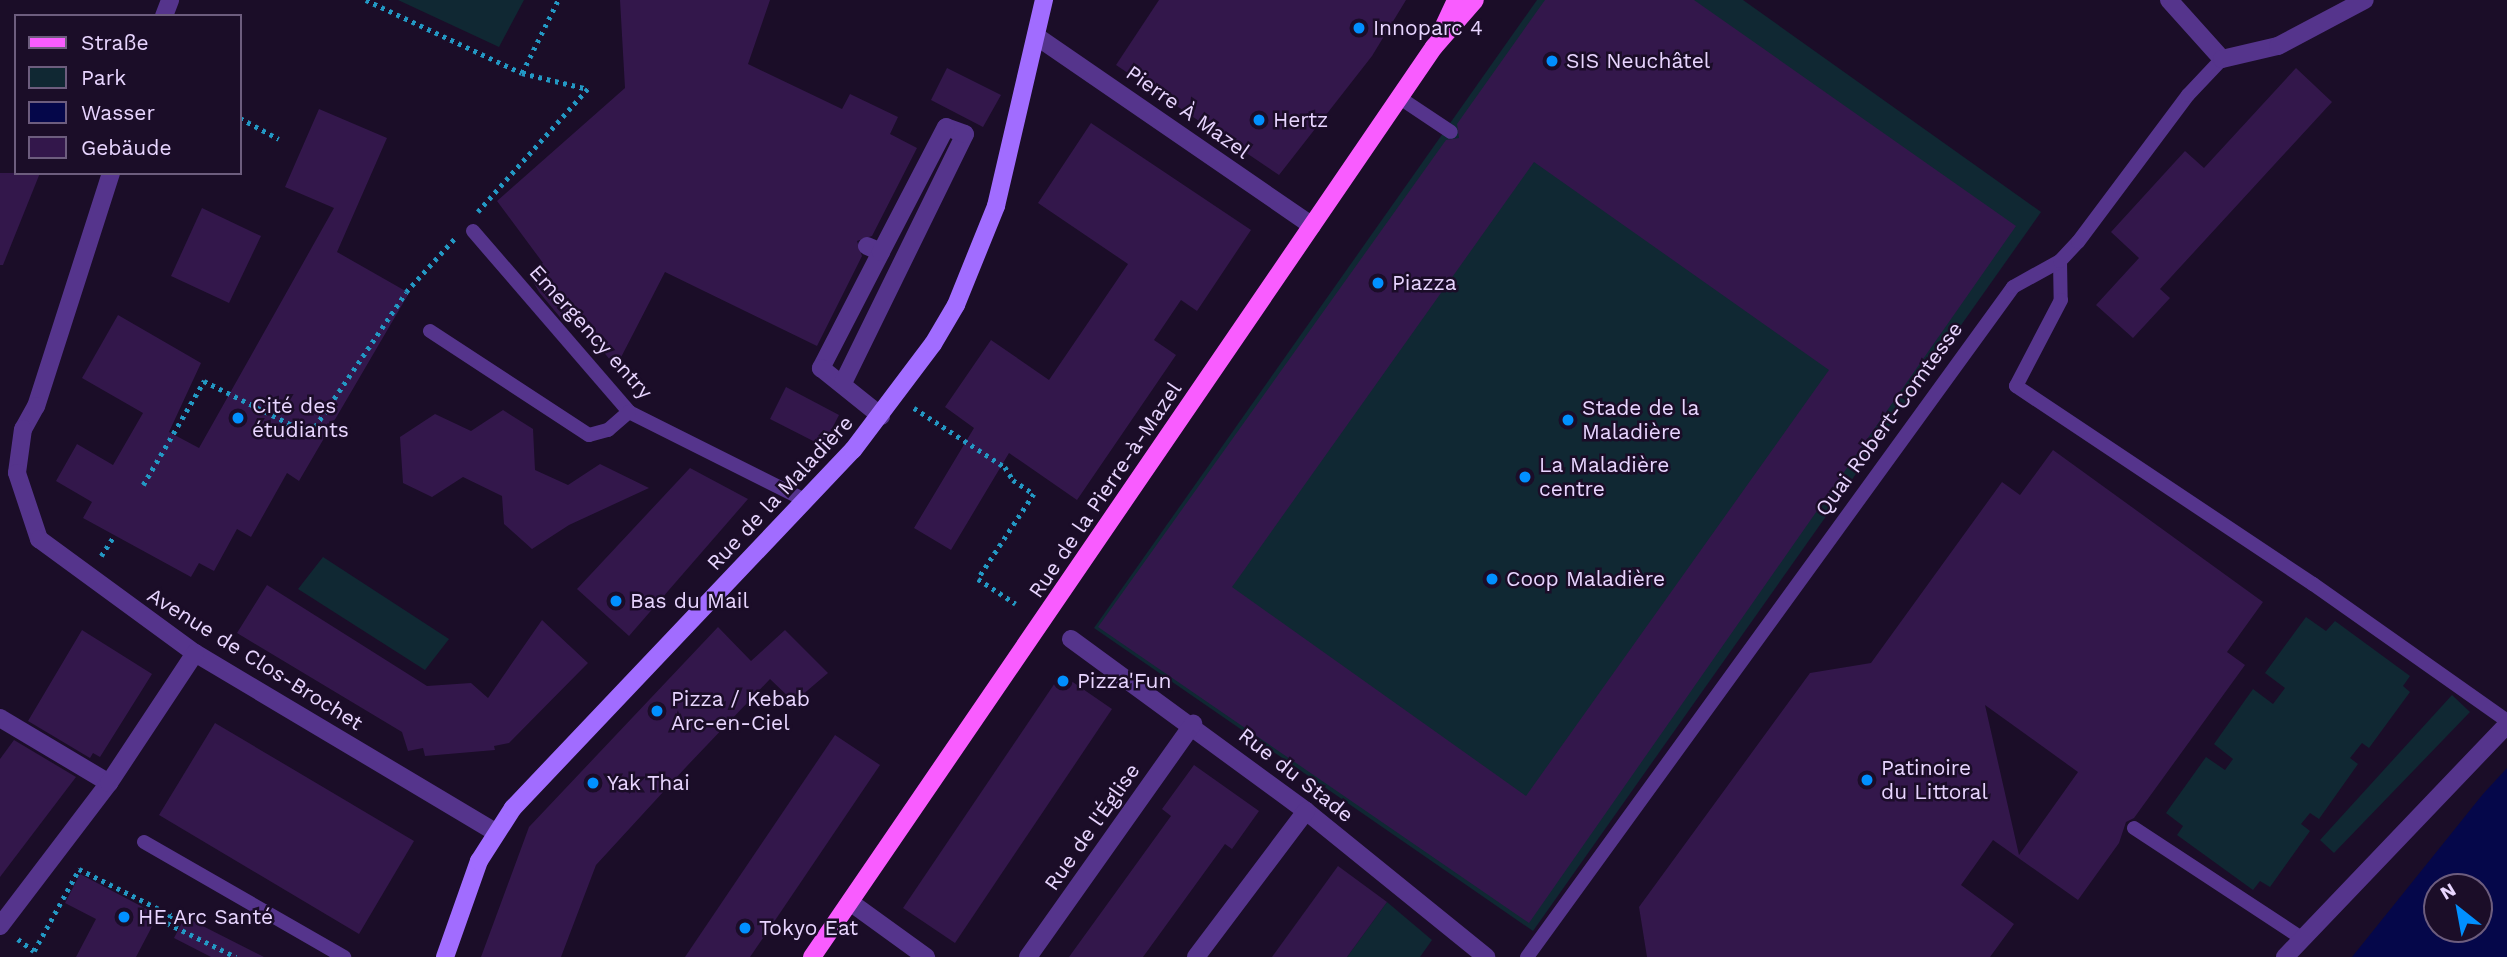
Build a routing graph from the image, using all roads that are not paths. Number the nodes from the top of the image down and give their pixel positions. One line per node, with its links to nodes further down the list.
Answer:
1 (1044, 0): 6 (street, Rue de la Maladière)
2 (1456, 0): 7 (main road, Rue de la Pierre-à-Mazel)
3 (1475, 0): 7 (main road, Rue de la Pierre-à-Mazel)
4 (2169, 0): 8 (street)
5 (2365, 0): 8 (street)
6 (1037, 36): 12 (street, Pierre À Mazel); 18 (street, Rue de la Maladière)
7 (1434, 47): 9 (main road, Rue de la Pierre-à-Mazel)
8 (2222, 59): 14 (lane, Quai Robert-Comtesse)
9 (1400, 98): 10 (lane); 12 (main road, Rue de la Pierre-à-Mazel)
10 (1451, 132)
11 (110, 175): 21 (street, Avenue de Clos-Brochet)
12 (1312, 226): 30 (main road, Rue de la Pierre-à-Mazel)
13 (473, 231): 17 (lane, Emergency entry)
14 (2060, 261): 22 (lane); 40 (lane, Quai Robert-Comtesse)
15 (430, 331): 17 (lane)
16 (843, 383): 16 (street); 18 (street)
17 (629, 412): 19 (lane, Emergency entry)
18 (881, 416): 19 (street, Rue de la Maladière)
19 (805, 500): 28 (street, Rue de la Maladière)
20 (1071, 639): 24 (street, Rue du Stade)
21 (195, 653): 25 (street); 28 (street, Avenue de Clos-Brochet)
22 (2507, 723): 32 (street)
23 (3, 724): 25 (street)
24 (1193, 724): 26 (street, Rue du Stade); 38 (street, Rue de l'Église)
25 (109, 783): 31 (street)
26 (1306, 811): 33 (street, Rue du Stade); 39 (street)
27 (2134, 828): 32 (lane)
28 (495, 832): 35 (street, Rue de la Maladière)
29 (144, 842): 34 (lane)
30 (850, 902): 36 (main road, Rue de la Pierre-à-Mazel); 37 (street)
31 (0, 926)
32 (2300, 937): 41 (street)
33 (1482, 956)
34 (344, 957)
35 (445, 957)
36 (813, 957)
37 (926, 957)
38 (1028, 957)
39 (1196, 957)
40 (1527, 957)
41 (2285, 957)

